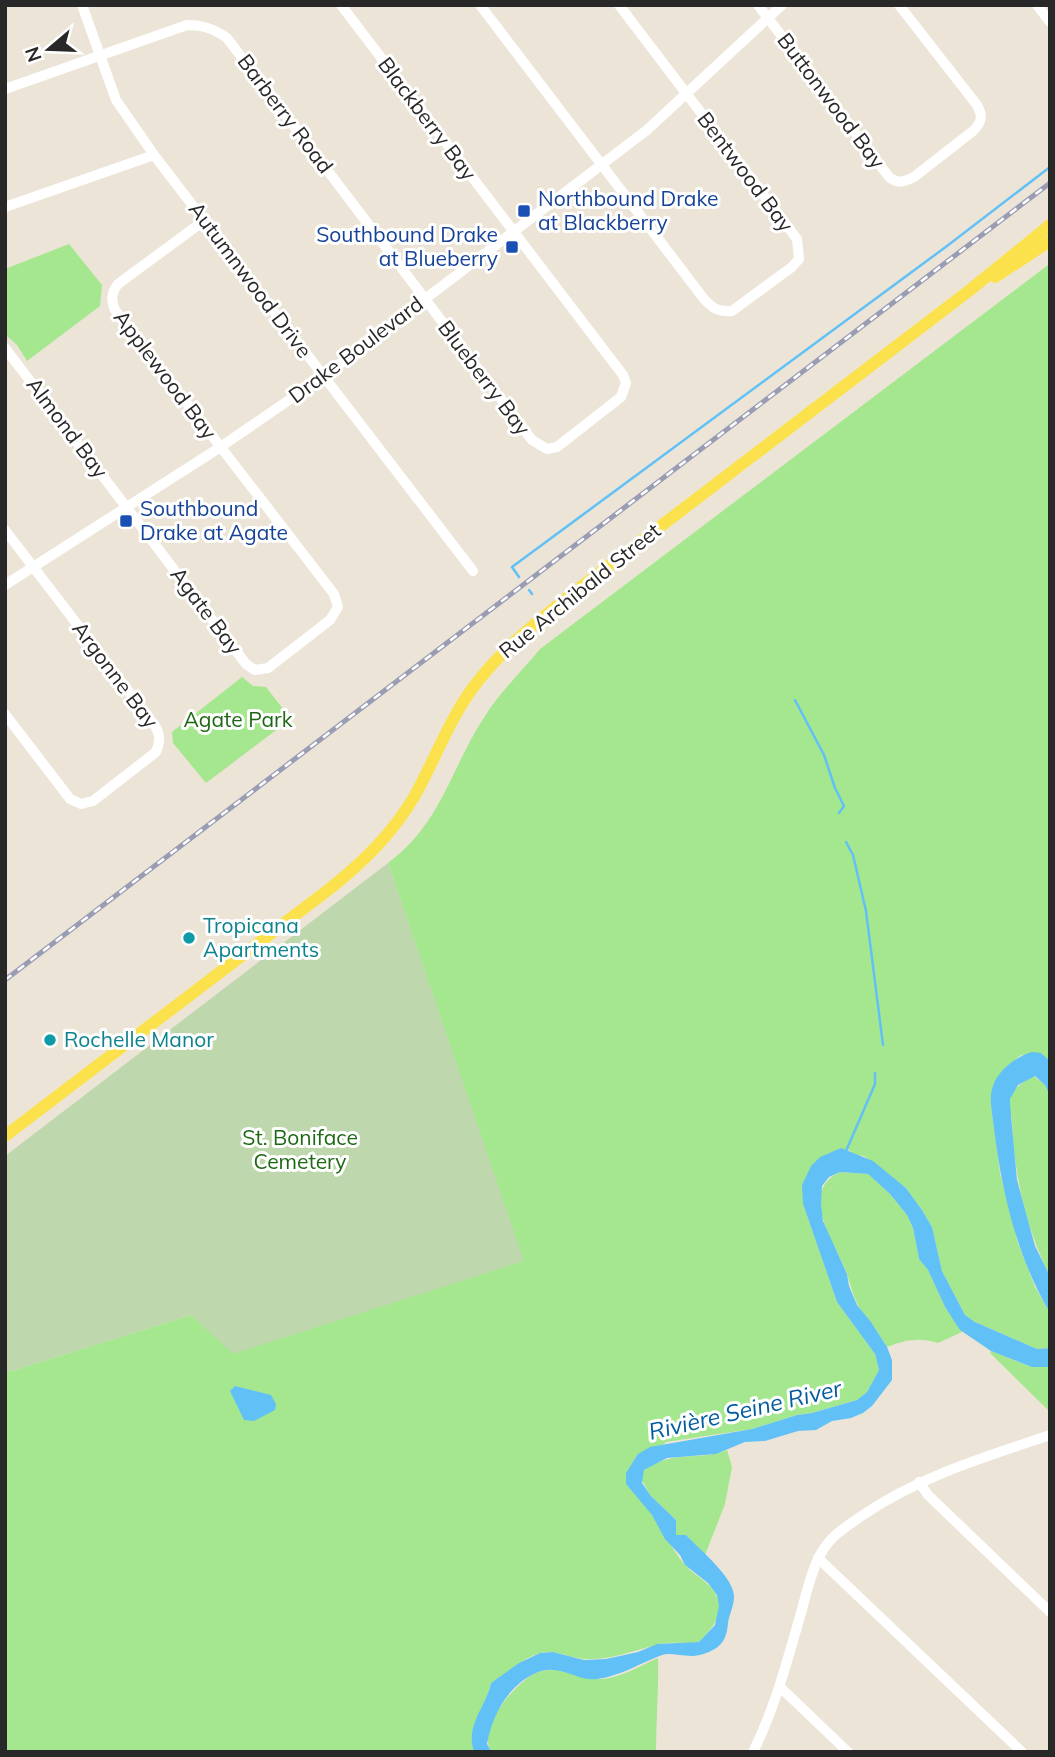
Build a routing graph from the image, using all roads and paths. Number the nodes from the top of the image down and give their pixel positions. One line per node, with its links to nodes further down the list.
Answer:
1 (82, 5): 11 (street, Autumnwood Drive)
2 (341, 5): 19 (street, Blackberry Bay)
3 (480, 5): 15 (street)
4 (619, 5): 13 (street, Bentwood Bay)
5 (758, 5): 9 (street)
6 (782, 5): 9 (street, Drake Boulevard)
7 (899, 5): 9 (street, Buttonwood Bay)
8 (1037, 5): 10 (street)
9 (768, 19): 13 (street, Drake Boulevard)
10 (1050, 22)
11 (100, 56): 12 (street, Barberry Road); 14 (street, Autumnwood Drive); 22 (street, Barberry Road)
12 (5, 89)
13 (686, 94): 15 (street, Drake Boulevard); 15 (street, Bentwood Bay)
14 (155, 155): 16 (street); 17 (street, Autumnwood Drive)
15 (602, 164): 19 (street, Drake Boulevard)
16 (5, 207)
17 (205, 220): 24 (street, Autumnwood Drive); 25 (street, Applewood Bay)
18 (1050, 225): 21 (main road, Rue Archibald Street)
19 (512, 232): 22 (street, Drake Boulevard); 22 (street, Blueberry Bay)
20 (1050, 241): 21 (main road, Rue Archibald Street)
21 (970, 290): 32 (main road, Rue Archibald Street)
22 (424, 299): 24 (street, Drake Boulevard)
23 (5, 348): 26 (street, Almond Bay)
24 (324, 376): 25 (street, Drake Boulevard); 29 (street, Autumnwood Drive)
25 (219, 448): 26 (street, Drake Boulevard); 26 (street, Agate Bay)
26 (128, 508): 28 (street, Drake Boulevard)
27 (5, 530): 28 (street)
28 (34, 567): 30 (street, Drake Boulevard); 31 (street, Argonne Bay)
29 (473, 571)
30 (5, 585)
31 (5, 714)
32 (5, 1138)
33 (1048, 1439): 34 (street)
34 (919, 1482): 35 (street); 36 (street)
35 (818, 1558): 37 (street); 40 (street)
36 (1050, 1612)
37 (780, 1687): 38 (street); 39 (street)
38 (753, 1752)
39 (848, 1752)
40 (1022, 1752)

